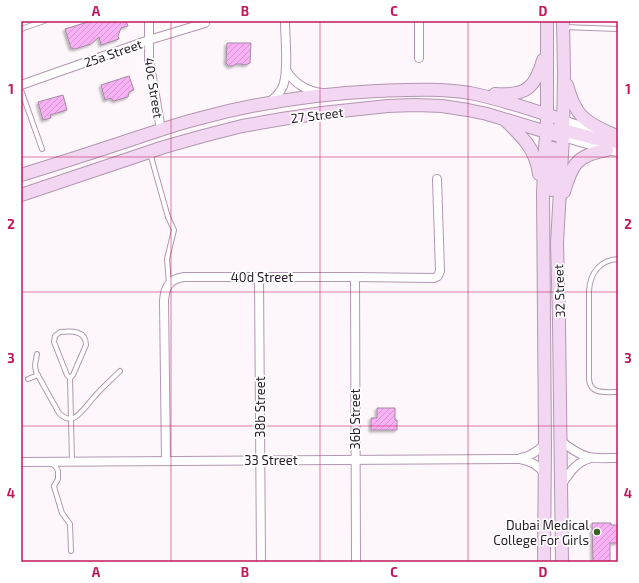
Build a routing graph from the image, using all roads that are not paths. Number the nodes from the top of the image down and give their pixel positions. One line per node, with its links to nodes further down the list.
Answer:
1 (44, 21): 8 (lane)
2 (149, 21): 10 (street, 40c Street)
3 (285, 21): 13 (street)
4 (419, 21): 12 (street)
5 (546, 22): 11 (street, 32 Street); 22 (street)
6 (205, 23): 10 (street, 25a Street)
7 (563, 24): 9 (lane); 14 (street, 32 Street)
8 (21, 29)
9 (618, 29)
10 (148, 40): 15 (street, 25a Street); 23 (street, 40c Street)
11 (547, 47): 17 (street); 22 (street, 32 Street)
12 (419, 58)
13 (286, 70): 18 (street); 19 (street)
14 (564, 73): 22 (street, 32 Street); 24 (street)
15 (21, 86)
16 (21, 90): 25 (lane)
17 (469, 93): 18 (street, 27 Street); 22 (street, 27 Street)
18 (331, 94): 19 (street, 27 Street)
19 (267, 103): 23 (street, 27 Street)
20 (442, 106): 21 (street, 27 Street); 22 (street); 27 (street, 27 Street)
21 (504, 119): 22 (street, 27 Street); 30 (street)
22 (555, 126): 24 (street); 26 (street, 27 Street); 30 (street, 32 Street); 32 (street, 32 Street); 33 (street)
23 (161, 130): 28 (street, 27 Street)
24 (616, 137)
25 (42, 148)
26 (613, 151): 32 (street)
27 (150, 152): 31 (street, 27 Street); 37 (lane)
28 (21, 175)
29 (437, 179): 36 (street, 40d Street)
30 (542, 193): 46 (street, 32 Street)
31 (21, 195)
32 (559, 210): 33 (street, 32 Street)
33 (557, 243): 45 (street, 32 Street)
34 (618, 259): 43 (lane)
35 (259, 276): 36 (street, 40d Street); 37 (street, 40d Street); 50 (street, 38b Street)
36 (355, 277): 51 (street, 36b Street)
37 (169, 284): 53 (street)
38 (37, 354): 40 (lane)
39 (120, 371): 44 (lane)
40 (38, 375): 42 (lane); 44 (lane)
41 (70, 378): 41 (lane); 44 (lane)
42 (28, 379)
43 (618, 392)
44 (71, 419): 52 (lane)
45 (561, 441): 48 (street); 57 (street, 32 Street)
46 (545, 444): 47 (street, 33 Street); 56 (street, 32 Street)
47 (520, 458): 51 (street, 33 Street); 56 (street, 33 Street)
48 (593, 458): 49 (street); 57 (street)
49 (618, 458)
50 (260, 460): 51 (street, 33 Street); 53 (street, 33 Street); 59 (street, 38b Street)
51 (355, 460): 60 (street, 36b Street)
52 (72, 461): 53 (street, 33 Street); 55 (street, 33 Street)
53 (166, 461)
54 (21, 462): 55 (street, 33 Street)
55 (50, 462): 58 (lane)
56 (545, 474): 61 (street, 32 Street)
57 (562, 484): 62 (street, 32 Street)
58 (71, 552)
59 (261, 562)
60 (356, 562)
61 (544, 562)
62 (562, 562)

